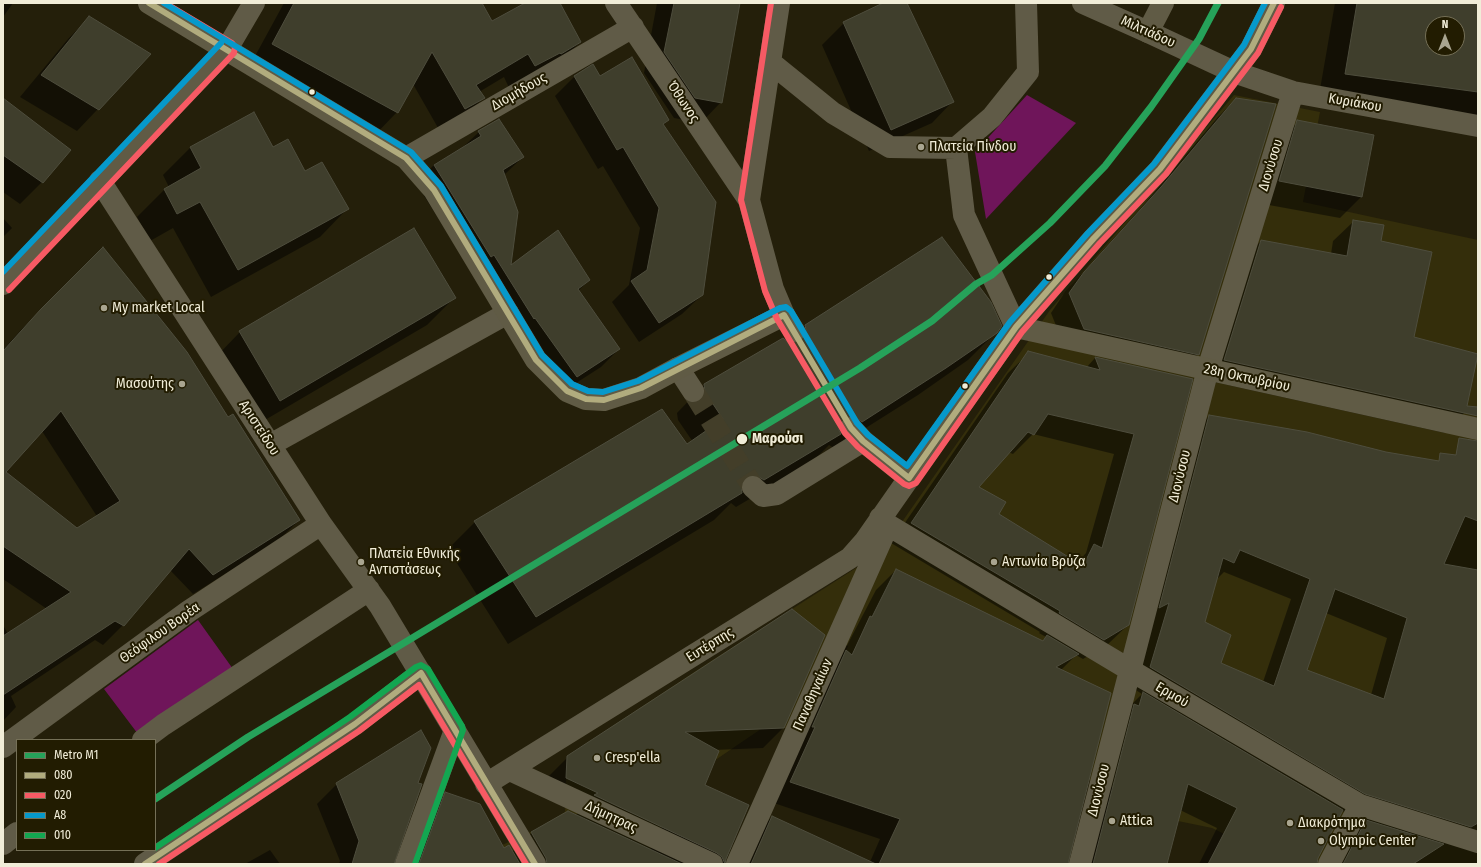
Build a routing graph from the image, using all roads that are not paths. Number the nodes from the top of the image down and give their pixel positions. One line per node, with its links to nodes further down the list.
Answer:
1 (149, 3): 11 (main road)
2 (254, 3): 11 (street)
3 (616, 3): 9 (street, Όθωνος)
4 (779, 3): 12 (street)
5 (1026, 3): 16 (street)
6 (1082, 3): 10 (street, Μιλτιάδου)
7 (1163, 3): 10 (main road)
8 (1274, 3): 13 (main road)
9 (633, 27): 17 (street, Διομήδους); 19 (street, Όθωνος)
10 (1148, 32): 13 (street, Μιλτιάδου)
11 (227, 49): 17 (main road); 18 (main road)
12 (770, 62): 16 (street); 19 (street)
13 (1234, 72): 14 (street, Κυριάκου); 23 (main road)
14 (1293, 92): 15 (street, Κυριάκου); 25 (street, Διονύσου)
15 (1478, 126)
16 (956, 148): 23 (street)
17 (406, 158): 21 (main road)
18 (100, 181): 20 (main road); 29 (street, Αριστείδου)
19 (749, 200): 22 (street)
20 (3, 284)
21 (508, 313): 24 (main road); 29 (street)
22 (789, 323): 24 (main road)
23 (1016, 327): 25 (main road, 28η Οκτωβρίου); 30 (main road)
24 (678, 368): 26 (street)
25 (1208, 369): 27 (main road, 28η Οκτωβρίου); 35 (street, Διονύσου)
26 (693, 391)
27 (1478, 429)
28 (857, 435): 30 (main road); 31 (street)
29 (270, 445): 33 (street, Αριστείδου)
30 (909, 478): 32 (street, Ευτέρπης)
31 (753, 487)
32 (884, 522): 35 (street, Ερμού); 40 (street, Ευτέρπης); 50 (street, Παναθηναίων)
33 (321, 524): 34 (street, Αριστείδου); 39 (street, Θεόφιλου Βορέα)
34 (370, 590): 36 (street, Αριστείδου); 38 (street)
35 (1130, 670): 42 (street, Ερμού); 51 (street, Διονύσου)
36 (422, 674): 37 (street, Αριστείδου); 46 (street)
37 (455, 730): 41 (street, Αριστείδου); 47 (street)
38 (144, 739)
39 (3, 747)
40 (510, 770): 41 (street, Ευτέρπης); 49 (street, Δήμητρας)
41 (486, 784): 48 (street, Αριστείδου)
42 (1360, 805): 44 (street, Ερμού); 52 (street)
43 (16, 834): 45 (street)
44 (1478, 842)
45 (3, 844)
46 (145, 864)
47 (406, 864)
48 (535, 864)
49 (712, 864)
50 (738, 864)
51 (1080, 864)
52 (1329, 864)

